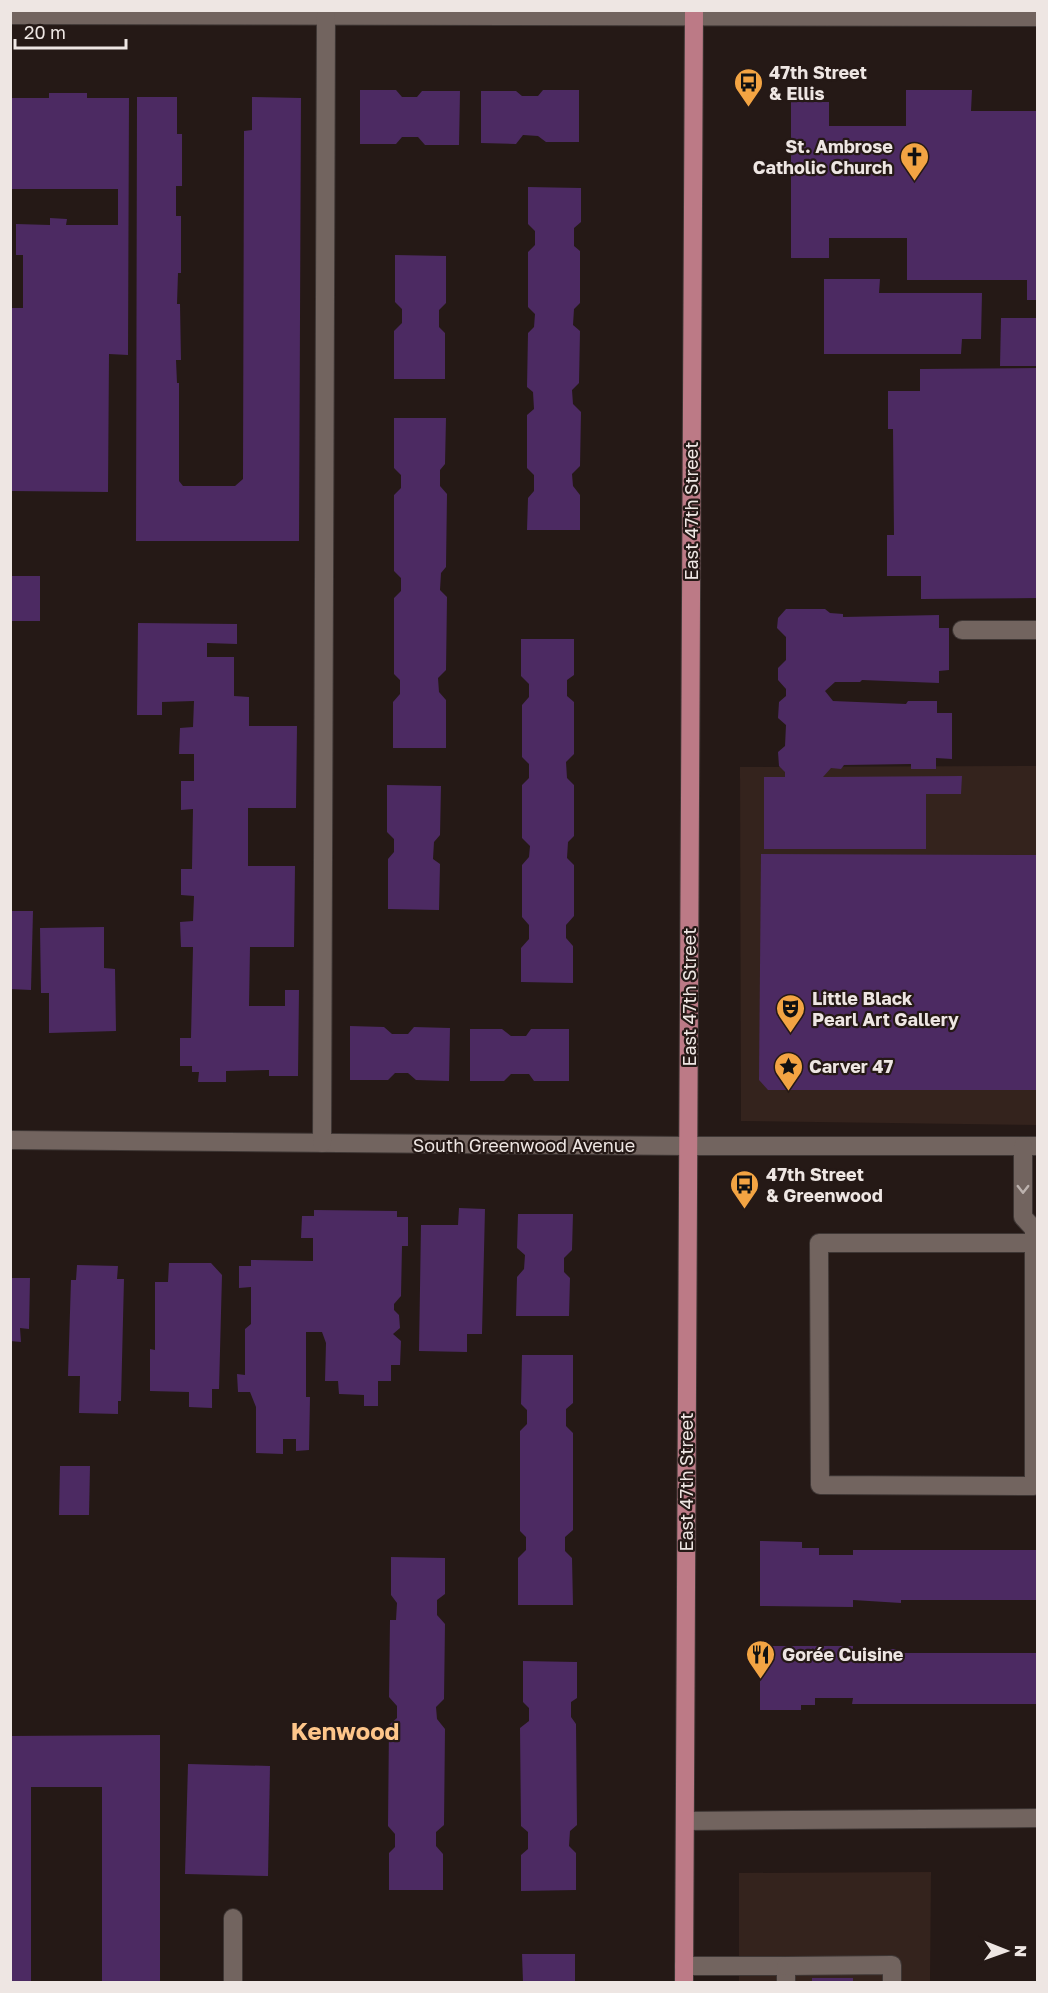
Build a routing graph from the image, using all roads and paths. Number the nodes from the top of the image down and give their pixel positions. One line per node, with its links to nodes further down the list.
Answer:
1 (471, 13): 2 (street); 4 (street)
2 (694, 14): 5 (street); 10 (main road, East 47th Street)
3 (10, 15): 4 (street)
4 (326, 16): 9 (street)
5 (1038, 17)
6 (962, 630): 7 (street)
7 (1038, 630)
8 (10, 1140): 9 (street, South Greenwood Avenue)
9 (321, 1143): 10 (street, South Greenwood Avenue)
10 (688, 1146): 11 (street, South Greenwood Avenue); 14 (main road, East 47th Street)
11 (1030, 1146): 12 (street, one-way to 12)
12 (1035, 1232): 12 (street)
13 (1038, 1818): 14 (street)
14 (684, 1821): 16 (main road, East 47th Street)
15 (233, 1918): 18 (street)
16 (684, 1974): 17 (street)
17 (786, 1974): 19 (street)
18 (233, 1983)
19 (892, 1983)

